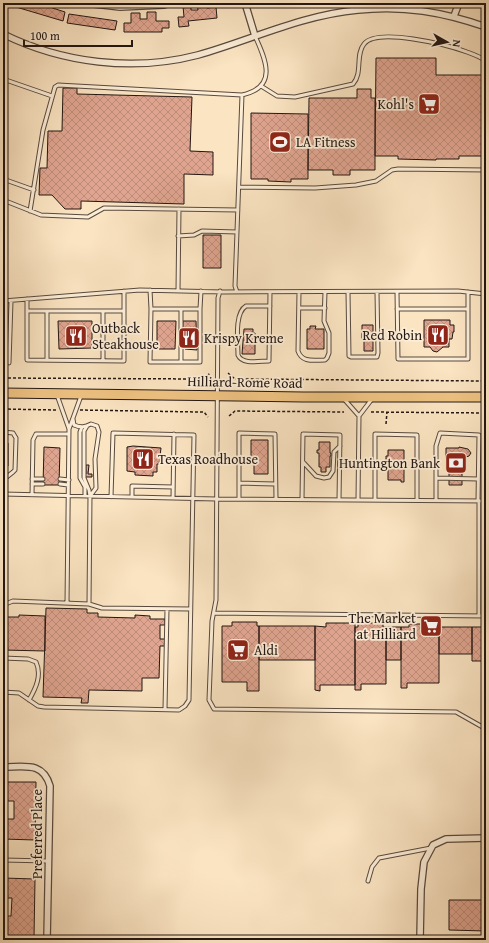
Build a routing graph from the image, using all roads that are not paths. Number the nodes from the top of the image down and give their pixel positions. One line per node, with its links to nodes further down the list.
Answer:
1 (85, 3): 5 (street)
2 (171, 3): 5 (street)
3 (245, 3): 9 (street)
4 (459, 3): 6 (street)
5 (121, 5)
6 (454, 16): 7 (street); 9 (street)
7 (486, 27)
8 (3, 34): 9 (street)
9 (256, 36): 12 (lane)
10 (486, 61): 12 (lane)
11 (3, 79): 14 (lane)
12 (261, 86): 13 (lane)
13 (242, 95): 14 (lane); 17 (lane)
14 (52, 96): 18 (lane)
15 (486, 170): 17 (lane)
16 (3, 179): 18 (lane)
17 (239, 187): 21 (lane)
18 (34, 190): 22 (lane)
19 (3, 200): 22 (lane)
20 (179, 209): 21 (lane); 22 (lane); 24 (lane)
21 (238, 210): 23 (lane)
22 (30, 211)
23 (237, 232): 24 (lane); 30 (lane)
24 (178, 236): 27 (lane)
25 (150, 290): 26 (lane); 27 (lane); 45 (lane)
26 (124, 291): 39 (lane); 52 (lane)
27 (178, 291): 28 (lane)
28 (201, 291): 29 (lane); 47 (lane)
29 (220, 291): 30 (lane); 61 (lane)
30 (237, 292): 31 (lane)
31 (270, 292): 32 (lane); 42 (lane)
32 (299, 292): 33 (lane); 43 (lane)
33 (325, 292): 34 (lane); 44 (lane)
34 (348, 292): 35 (lane); 35 (lane)
35 (377, 292): 36 (lane)
36 (397, 292): 37 (lane); 48 (lane)
37 (468, 292): 38 (lane); 49 (lane)
38 (486, 294)
39 (27, 299): 40 (lane); 53 (lane)
40 (11, 300): 41 (lane); 57 (lane)
41 (3, 301)
42 (270, 306): 42 (lane)
43 (299, 308): 44 (lane); 44 (lane)
44 (325, 308)
45 (150, 309): 46 (lane); 56 (lane)
46 (181, 309): 47 (lane); 56 (lane)
47 (200, 309): 56 (lane)
48 (397, 309): 49 (lane); 49 (lane)
49 (467, 309)
50 (47, 311): 51 (lane); 53 (lane); 54 (lane)
51 (103, 311): 52 (lane); 55 (lane)
52 (124, 311): 55 (lane)
53 (27, 312): 54 (lane)
54 (47, 360): 55 (lane)
55 (103, 361)
56 (181, 362)
57 (9, 364)
58 (3, 393): 59 (main road, Hilliard-Rome Road)
59 (57, 393): 60 (main road, Hilliard-Rome Road); 69 (lane)
60 (82, 394): 61 (main road, Hilliard-Rome Road); 66 (lane)
61 (217, 395): 62 (main road, Hilliard-Rome Road); 100 (lane)
62 (342, 397): 63 (main road, Hilliard-Rome Road); 65 (lane)
63 (374, 397): 64 (main road, Hilliard-Rome Road); 65 (lane)
64 (486, 397)
65 (359, 416): 105 (lane)
66 (73, 419): 68 (lane); 69 (lane)
67 (87, 426): 68 (lane); 95 (lane); 95 (lane)
68 (82, 427): 94 (lane)
69 (69, 429): 71 (lane)
70 (3, 432): 76 (lane)
71 (69, 434): 78 (lane); 83 (lane)
72 (174, 434): 90 (lane); 96 (lane); 99 (lane)
73 (340, 445): 74 (lane); 74 (lane); 104 (lane)
74 (302, 462): 103 (lane)
75 (3, 474): 76 (lane)
76 (10, 474): 81 (lane)
77 (436, 478): 80 (lane); 80 (lane); 108 (lane)
78 (32, 479): 79 (lane); 84 (lane)
79 (43, 479)
80 (478, 479): 109 (lane)
81 (3, 480)
82 (60, 480): 83 (lane)
83 (69, 480): 89 (lane)
84 (32, 484): 85 (lane); 92 (lane)
85 (43, 484)
86 (60, 484): 89 (lane)
87 (239, 484): 88 (lane); 88 (lane); 101 (lane)
88 (275, 484): 102 (lane)
89 (68, 485): 93 (lane)
90 (173, 487): 97 (lane); 98 (lane)
91 (3, 494): 92 (lane)
92 (32, 495): 93 (lane)
93 (68, 496): 94 (lane); 111 (lane)
94 (85, 496): 95 (lane)
95 (90, 496): 96 (lane); 112 (lane)
96 (111, 497): 97 (lane)
97 (132, 497): 98 (lane)
98 (172, 498): 99 (lane)
99 (192, 498): 100 (lane); 115 (lane)
100 (216, 499): 101 (lane); 116 (lane)
101 (239, 499): 102 (lane)
102 (276, 499): 103 (lane)
103 (302, 499): 104 (lane)
104 (339, 500): 105 (lane)
105 (358, 500): 106 (lane)
106 (375, 500): 107 (lane); 107 (lane)
107 (417, 500): 108 (lane)
108 (436, 500): 109 (lane)
109 (479, 501): 110 (lane); 117 (lane)
110 (486, 501)
111 (67, 603): 112 (lane); 113 (lane)
112 (89, 604): 114 (lane)
113 (3, 605)
114 (167, 608): 115 (lane); 122 (lane)
115 (191, 608): 122 (lane)
116 (214, 613): 117 (lane); 123 (lane)
117 (479, 616): 118 (lane)
118 (486, 616)
119 (3, 658): 121 (lane)
120 (3, 692): 121 (lane)
121 (29, 700): 122 (lane)
122 (165, 709)
123 (486, 729)
124 (3, 767): 128 (street, Preferred Place)
125 (486, 838): 126 (street)
126 (431, 848): 129 (lane); 131 (street)
127 (3, 860): 128 (lane)
128 (50, 861): 130 (street, Preferred Place)
129 (368, 881)
130 (47, 940)
131 (420, 940)

